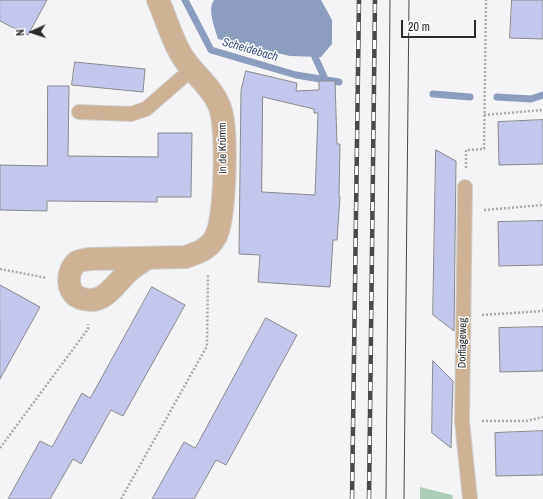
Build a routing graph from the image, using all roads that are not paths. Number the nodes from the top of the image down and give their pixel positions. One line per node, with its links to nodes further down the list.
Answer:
1 (158, 0): 2 (street, In de Krümm)
2 (192, 69): 3 (lane); 5 (street, In de Krümm)
3 (79, 112)
4 (465, 187): 6 (lane, Dorflageweg)
5 (148, 258): 5 (street)
6 (470, 499)

